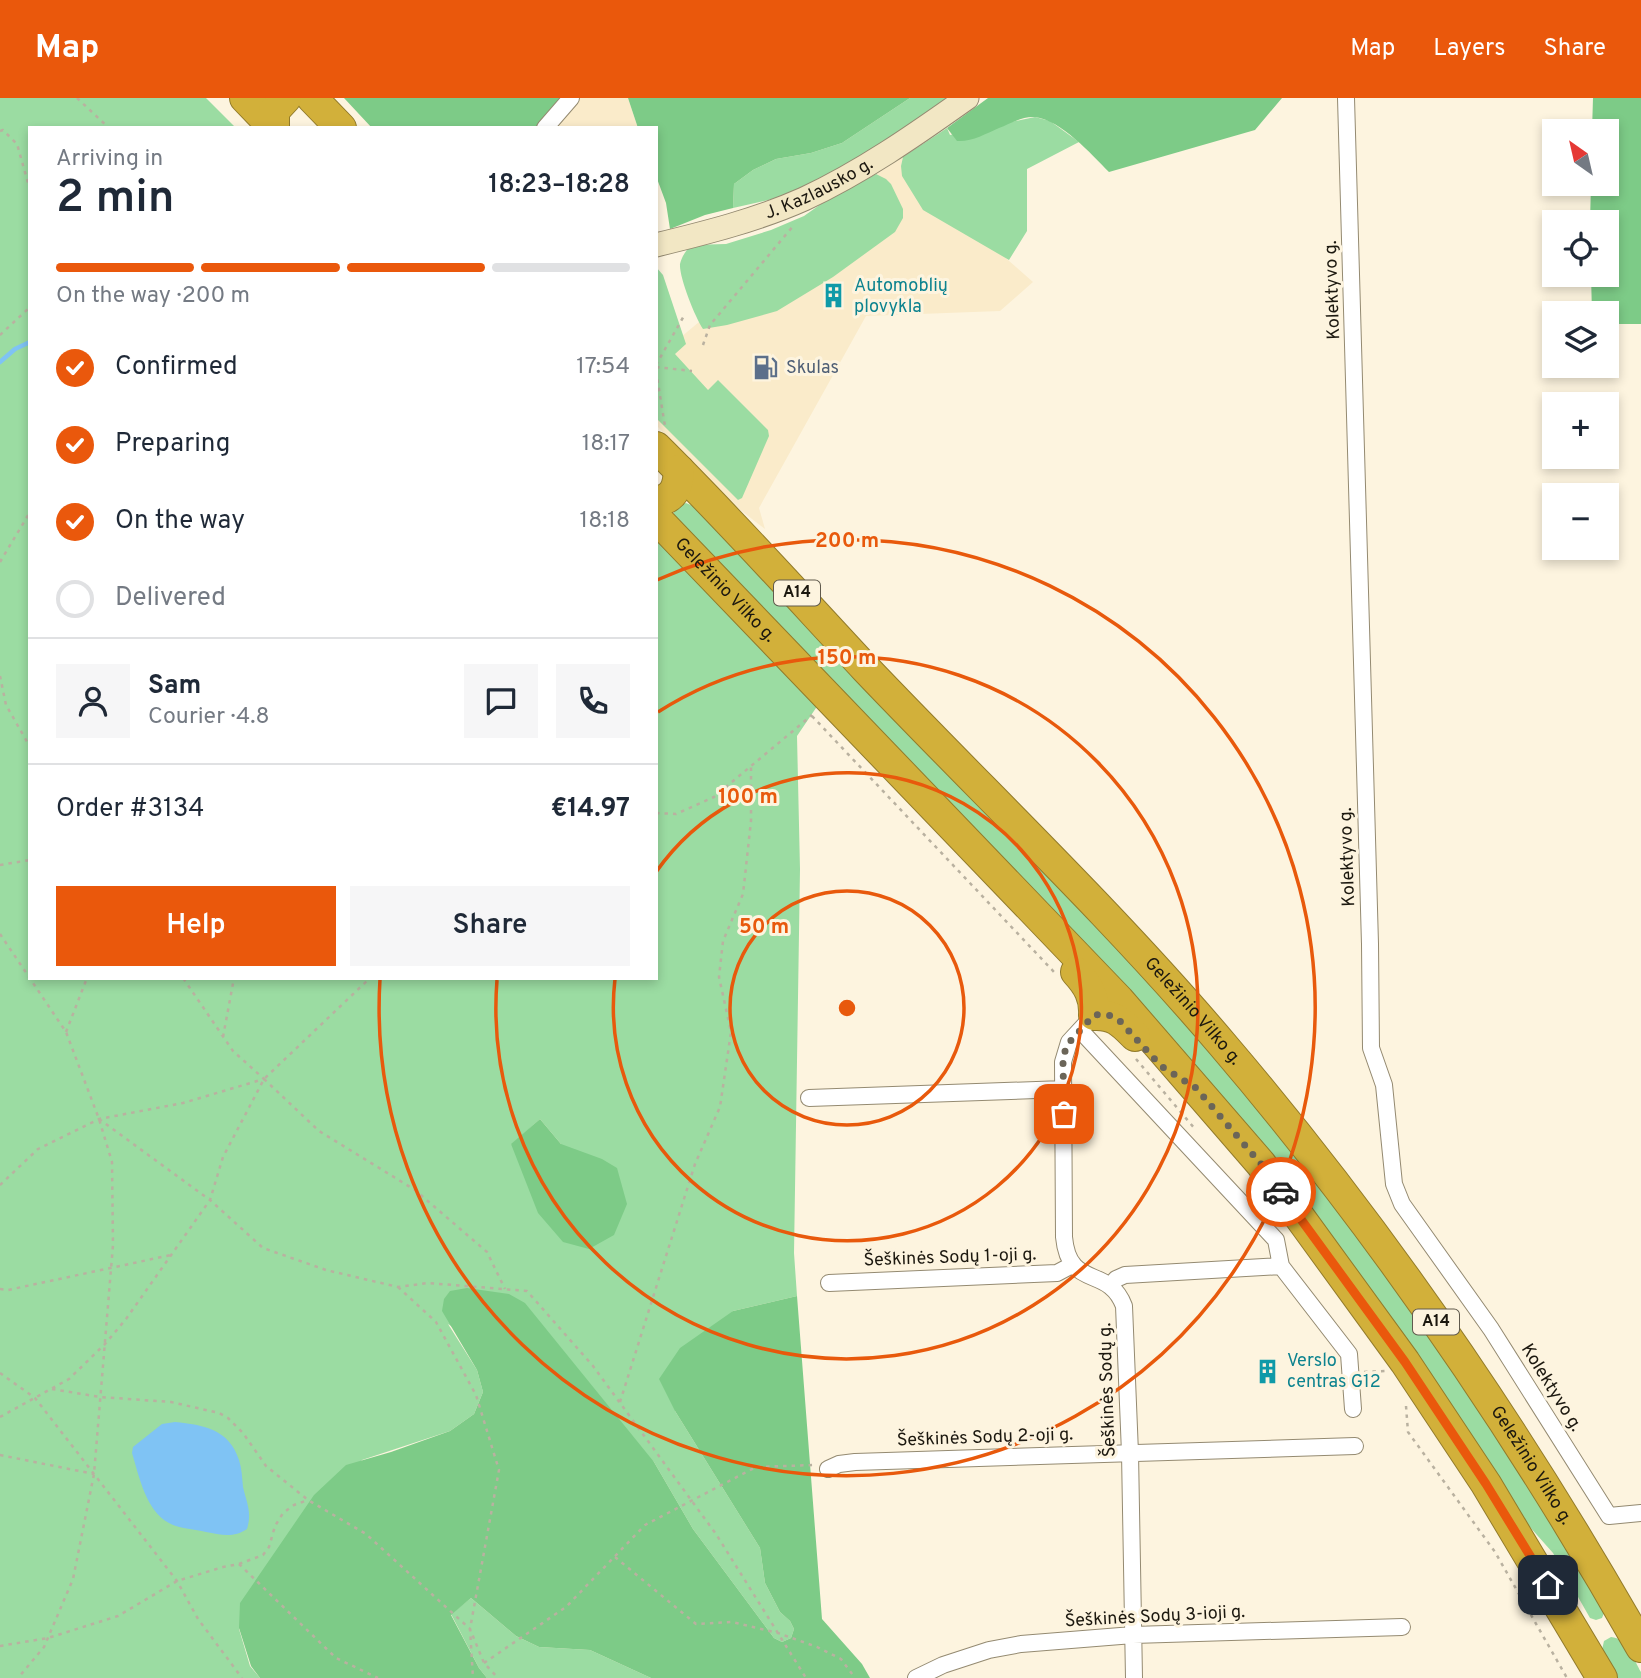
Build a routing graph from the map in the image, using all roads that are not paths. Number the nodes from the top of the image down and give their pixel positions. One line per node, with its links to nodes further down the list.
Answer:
1 (245, 98): 7 (highway)
2 (286, 98): 8 (highway)
3 (312, 98): 9 (highway)
4 (571, 98): 10 (street)
5 (967, 98): 11 (street, J. Kazlausko g.)
6 (1346, 98): 29 (street, Kolektyvo g.)
7 (272, 126)
8 (274, 126)
9 (339, 126)
10 (547, 126)
11 (658, 244)
12 (661, 438): 13 (highway, Geležinio Vilko g. / A14)
13 (678, 470): 14 (highway); 30 (highway, Geležinio Vilko g. / A14)
14 (658, 501)
15 (658, 520): 16 (highway, Geležinio Vilko g. / A14)
16 (1028, 906): 17 (highway); 18 (highway, Geležinio Vilko g. / A14)
17 (1087, 1022): 18 (highway); 19 (street); 22 (street)
18 (1196, 1088): 31 (highway, Geležinio Vilko g. / A14)
19 (1064, 1089): 20 (street); 21 (street)
20 (809, 1098)
21 (1072, 1265): 23 (street, Šeškinės Sodų 1-oji g.); 24 (street)
22 (1281, 1266): 24 (street); 25 (street)
23 (829, 1283)
24 (1111, 1285): 27 (street, Šeškinės Sodų g.)
25 (1353, 1409)
26 (1355, 1446): 27 (street, Šeškinės Sodų 2-oji g.)
27 (1130, 1453): 28 (street, Šeškinės Sodų 2-oji g.); 33 (street, Šeškinės Sodų g.)
28 (828, 1469)
29 (1641, 1513)
30 (1628, 1621): 31 (highway); 34 (highway, Geležinio Vilko g. / A14)
31 (1573, 1626): 37 (highway, Geležinio Vilko g. / A14)
32 (1402, 1627): 33 (street, Šeškinės Sodų 3-ioji g.)
33 (1133, 1635): 35 (street, Šeškinės Sodų 3-ioji g.); 36 (street, Šeškinės Sodų g.)
34 (1641, 1647)
35 (916, 1678)
36 (1134, 1678)
37 (1602, 1678)

